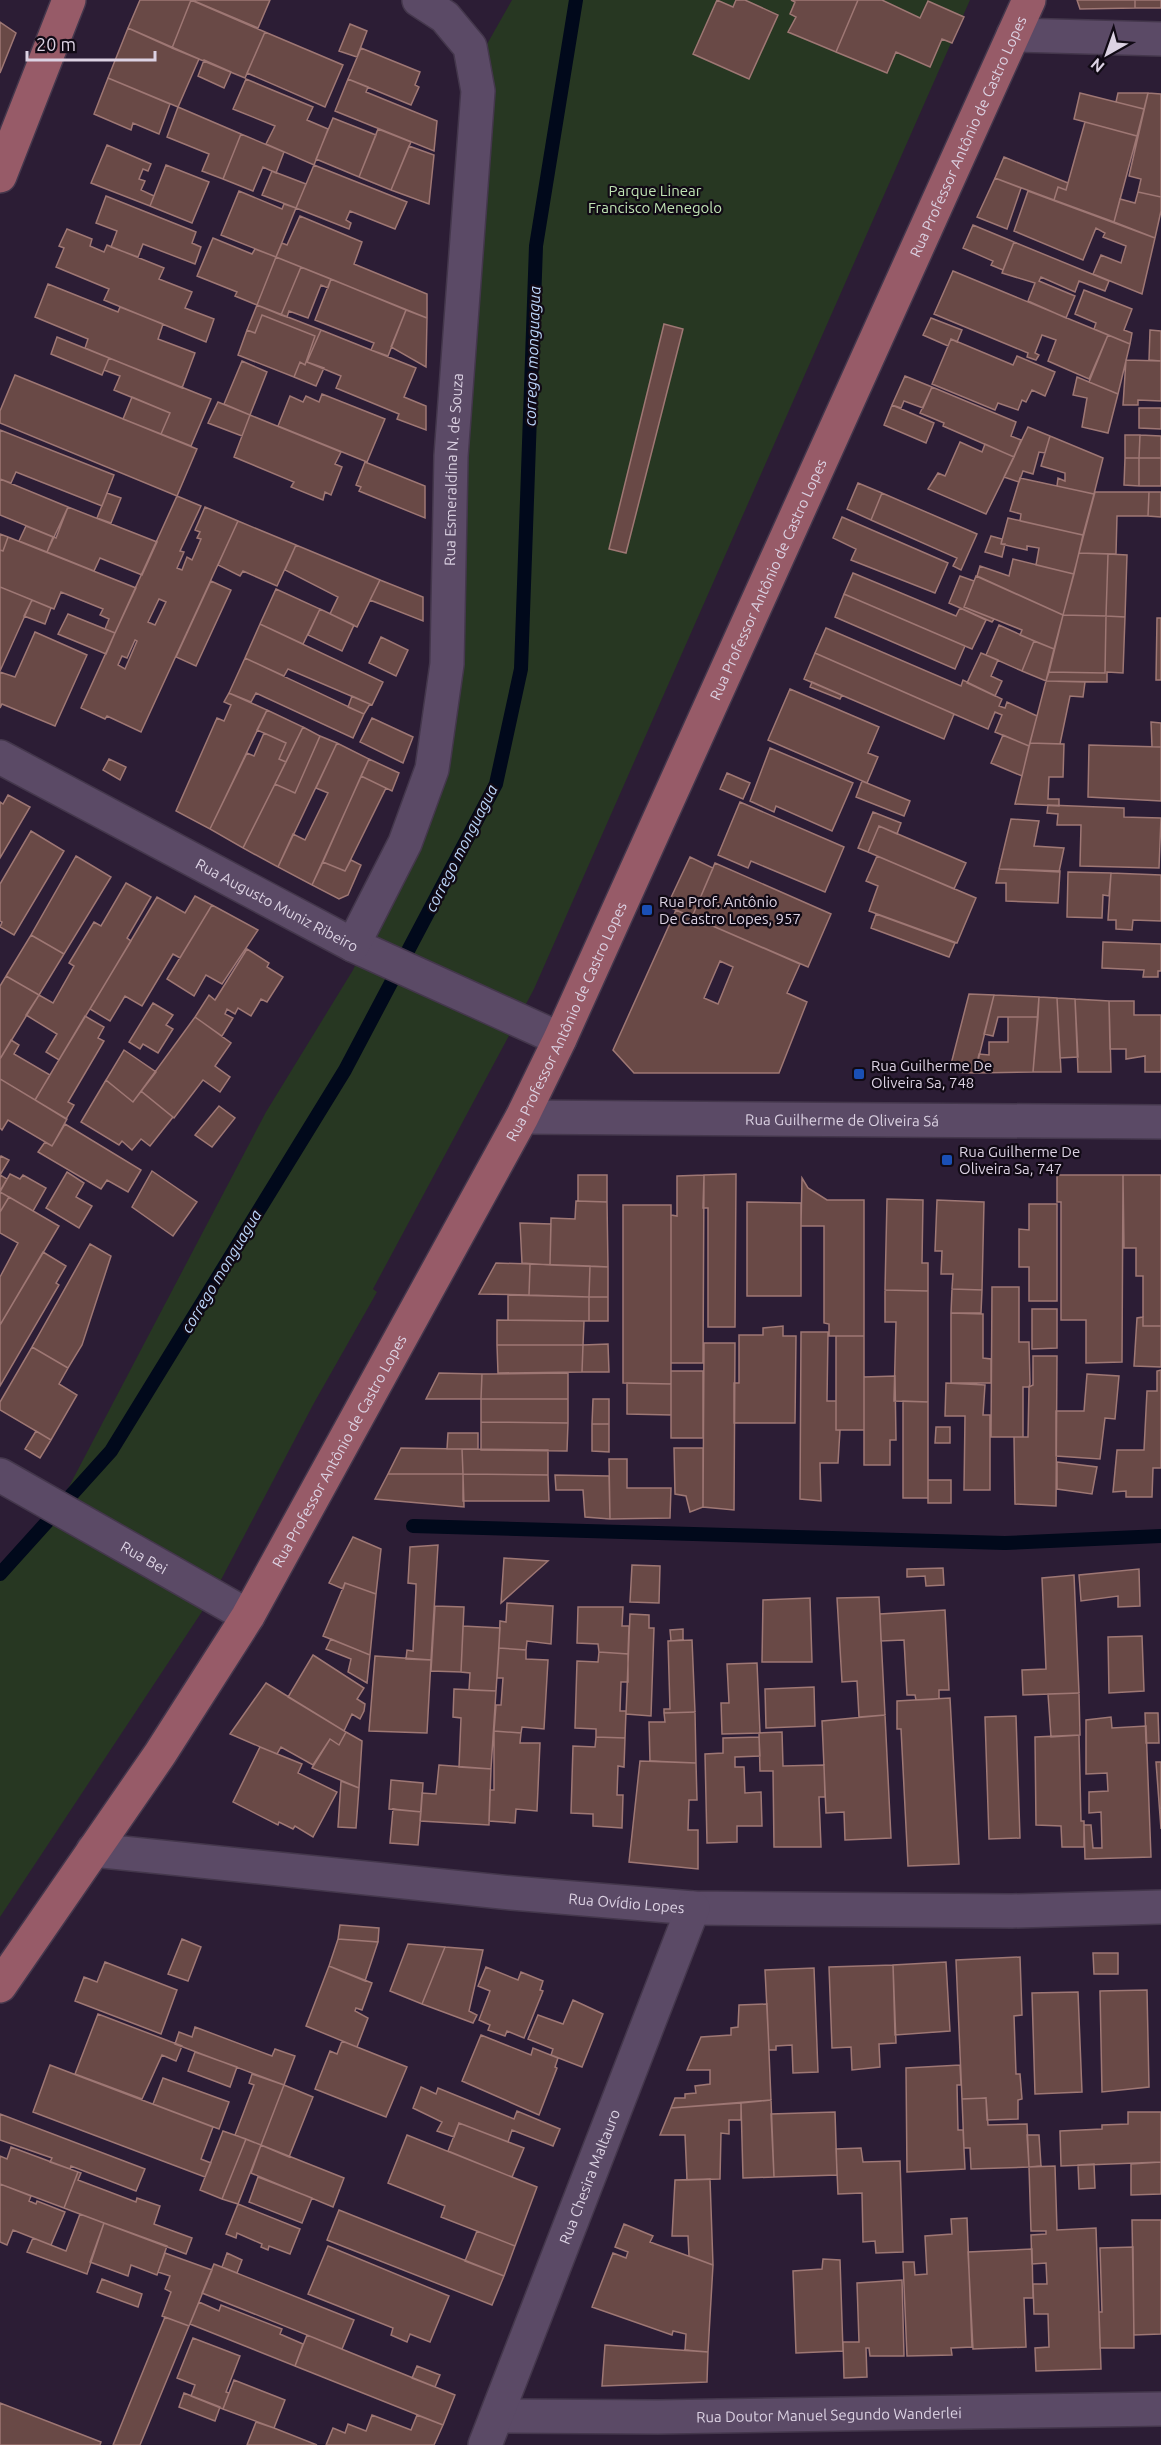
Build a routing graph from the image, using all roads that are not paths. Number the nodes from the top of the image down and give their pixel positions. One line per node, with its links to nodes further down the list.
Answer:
1 (69, 0): 6 (main road)
2 (419, 0): 8 (street, Rua Esmeraldina N. de Souza)
3 (1029, 0): 4 (main road, Rua Professor Antônio de Castro Lopes)
4 (1013, 35): 5 (street); 9 (main road, Rua Professor Antônio de Castro Lopes)
5 (1161, 39)
6 (0, 176)
7 (0, 757): 8 (street, Rua Augusto Muniz Ribeiro)
8 (367, 951): 9 (street, Rua Augusto Muniz Ribeiro)
9 (560, 1040): 10 (main road, Rua Professor Antônio de Castro Lopes)
10 (522, 1117): 11 (street, Rua Guilherme de Oliveira Sá); 13 (main road, Rua Professor Antônio de Castro Lopes)
11 (1161, 1122)
12 (0, 1475): 13 (street, Rua Bei)
13 (248, 1616): 14 (main road, Rua Professor Antônio de Castro Lopes)
14 (93, 1850): 16 (street, Rua Ovídio Lopes); 17 (main road, Rua Professor Antônio de Castro Lopes)
15 (1161, 1907): 16 (street, Rua Ovídio Lopes)
16 (693, 1908): 19 (street, Rua Chesira Maltauro)
17 (0, 1986)
18 (1161, 2409): 19 (street, Rua Doutor Manuel Segundo Wanderlei)
19 (491, 2430)

